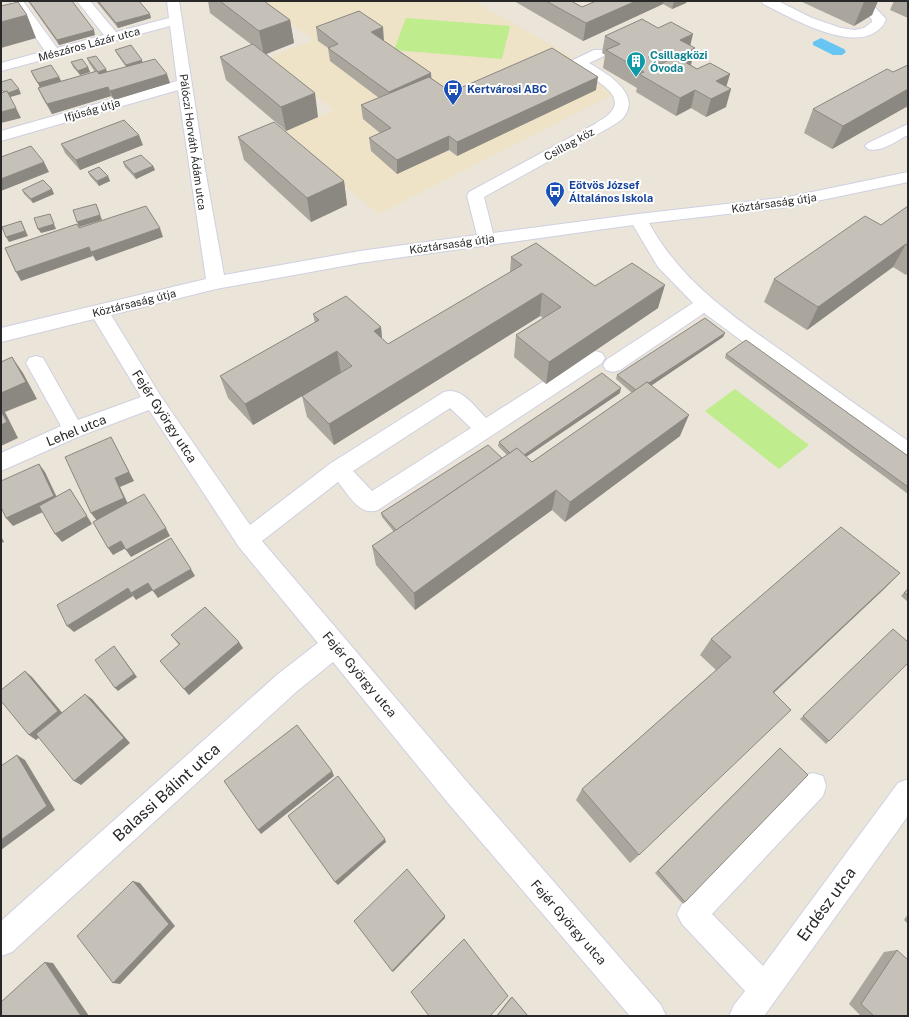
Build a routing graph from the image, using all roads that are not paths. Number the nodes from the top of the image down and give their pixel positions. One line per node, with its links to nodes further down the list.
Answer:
1 (16, 1): 8 (street)
2 (83, 1): 7 (street)
3 (174, 1): 6 (street, Pálóczi Horváth Ádám utca)
4 (768, 1): 5 (street)
5 (864, 2)
6 (177, 20): 7 (street, Mészáros Lázár utca); 11 (street, Pálóczi Horváth Ádám utca)
7 (113, 37): 8 (street, Mészáros Lázár utca)
8 (54, 53): 10 (street, Mészáros Lázár utca)
9 (598, 53): 17 (street, Csillag köz)
10 (1, 67)
11 (184, 84): 13 (street, Ifjúság útja); 18 (street, Pálóczi Horváth Ádám utca)
12 (908, 129): 14 (street)
13 (1, 136)
14 (873, 146)
15 (908, 178): 16 (street, Köztársaság útja)
16 (638, 219): 17 (street, Köztársaság útja); 19 (street)
17 (486, 239): 18 (street, Köztársaság útja)
18 (216, 283): 20 (street, Köztársaság útja)
19 (704, 304): 24 (street); 26 (street)
20 (99, 311): 21 (street, Köztársaság útja); 23 (street, Fejér György utca)
21 (1, 335)
22 (36, 363): 25 (street)
23 (153, 400): 25 (street, Lehel utca); 29 (street, Fejér György utca)
24 (485, 429): 28 (street); 28 (street)
25 (73, 430): 27 (street, Lehel utca)
26 (908, 452)
27 (1, 462)
28 (339, 469): 29 (street)
29 (247, 540): 30 (street, Fejér György utca)
30 (335, 645): 33 (street, Balassi Bálint utca); 35 (street, Fejér György utca)
31 (813, 786): 34 (street)
32 (908, 793): 34 (street, Erdész utca)
33 (1, 941)
34 (764, 989): 36 (street, Erdész utca)
35 (650, 1016)
36 (745, 1016)

